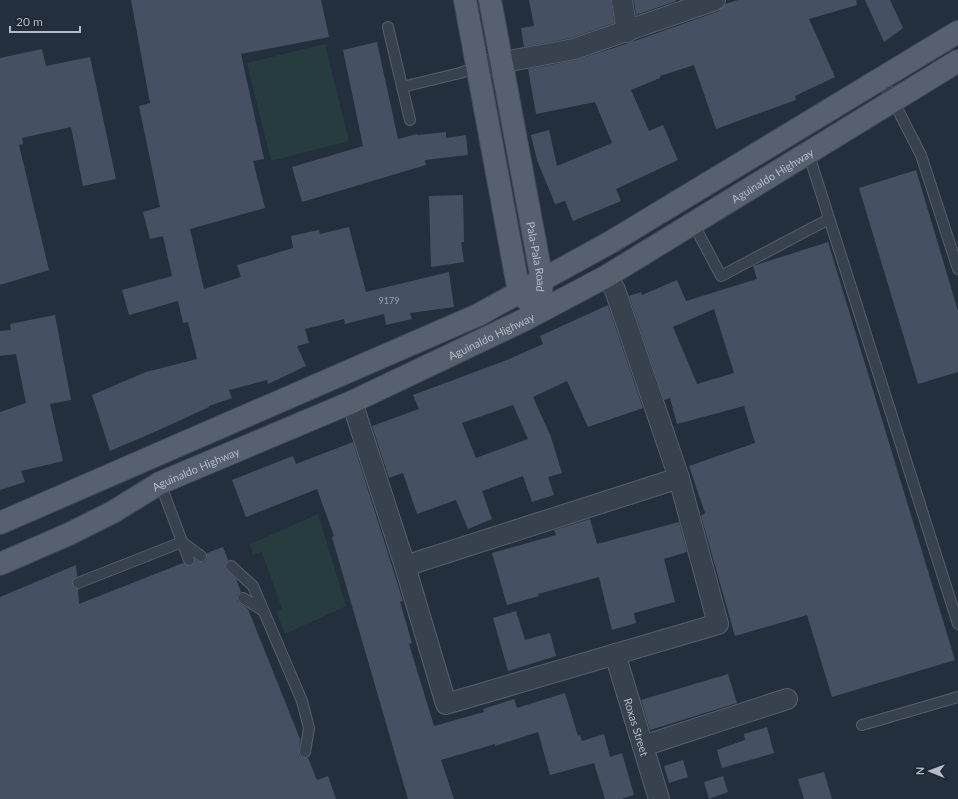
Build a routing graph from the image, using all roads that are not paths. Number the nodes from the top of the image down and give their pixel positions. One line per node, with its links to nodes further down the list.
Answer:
1 (465, 0): 10 (main road, Pala-Pala Road)
2 (490, 0): 9 (main road, Pala-Pala Road)
3 (622, 0): 6 (street)
4 (715, 0): 6 (street)
5 (388, 27): 12 (lane)
6 (627, 32): 9 (street)
7 (958, 32): 11 (main road)
8 (958, 61): 13 (main road, Aguinaldo Highway)
9 (502, 63): 10 (street); 20 (main road, Pala-Pala Road)
10 (477, 67): 12 (lane); 21 (main road, Pala-Pala Road)
11 (882, 78): 13 (lane); 20 (main road)
12 (402, 87): 14 (lane)
13 (892, 100): 15 (main road, Aguinaldo Highway); 18 (lane)
14 (410, 120)
15 (808, 152): 16 (lane); 17 (main road, Aguinaldo Highway)
16 (829, 219): 17 (lane); 37 (lane)
17 (692, 223): 19 (main road, Aguinaldo Highway)
18 (958, 269)
19 (607, 276): 22 (main road, Aguinaldo Highway); 25 (street)
20 (542, 280): 21 (main road); 22 (main road, Pala-Pala Road)
21 (519, 292): 22 (main road, Pala-Pala Road); 24 (main road)
22 (539, 312): 23 (main road, Aguinaldo Highway)
23 (352, 402): 26 (main road, Aguinaldo Highway); 33 (street)
24 (166, 451): 26 (main road); 27 (main road)
25 (679, 478): 33 (street); 38 (street)
26 (160, 483): 28 (lane); 31 (main road, Aguinaldo Highway)
27 (0, 523)
28 (182, 542): 29 (lane); 30 (lane); 34 (lane)
29 (201, 556)
30 (189, 560)
31 (0, 564)
32 (231, 566): 36 (lane)
33 (405, 566): 38 (street)
34 (78, 583)
35 (244, 598): 36 (lane)
36 (262, 610): 43 (lane)
37 (958, 624)
38 (615, 654): 42 (street, Roxas Street)
39 (958, 697): 41 (lane)
40 (787, 699): 42 (street)
41 (862, 725)
42 (643, 746): 44 (street, Roxas Street)
43 (305, 752)
44 (658, 799)

